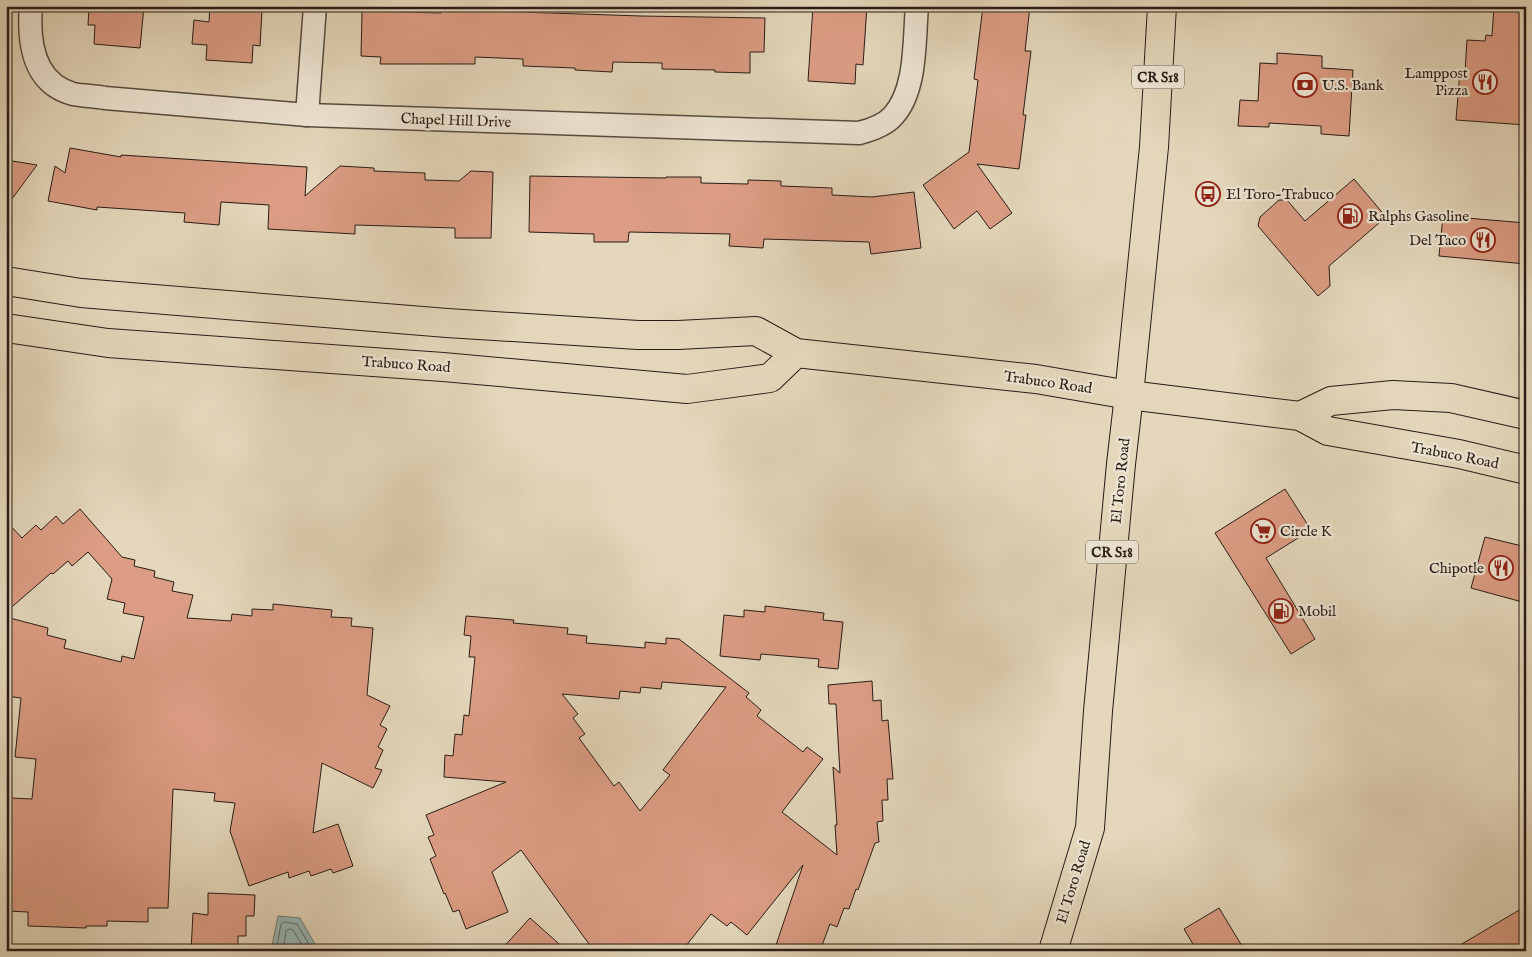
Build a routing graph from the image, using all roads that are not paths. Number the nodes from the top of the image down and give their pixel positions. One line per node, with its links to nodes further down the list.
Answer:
1 (30, 6): 5 (street, Chapel Hill Drive)
2 (315, 6): 5 (street)
3 (917, 6): 5 (street, Chapel Hill Drive)
4 (1162, 6): 9 (main road, El Toro Road / CR S18)
5 (307, 115)
6 (6, 281): 8 (main road, Trabuco Road)
7 (6, 328): 8 (main road, Trabuco Road)
8 (796, 353): 9 (main road, Trabuco Road)
9 (1129, 394): 11 (main road, Trabuco Road); 13 (main road, El Toro Road / CR S18)
10 (1526, 415): 11 (main road)
11 (1300, 416): 12 (main road, Trabuco Road)
12 (1526, 470)
13 (1053, 951)

